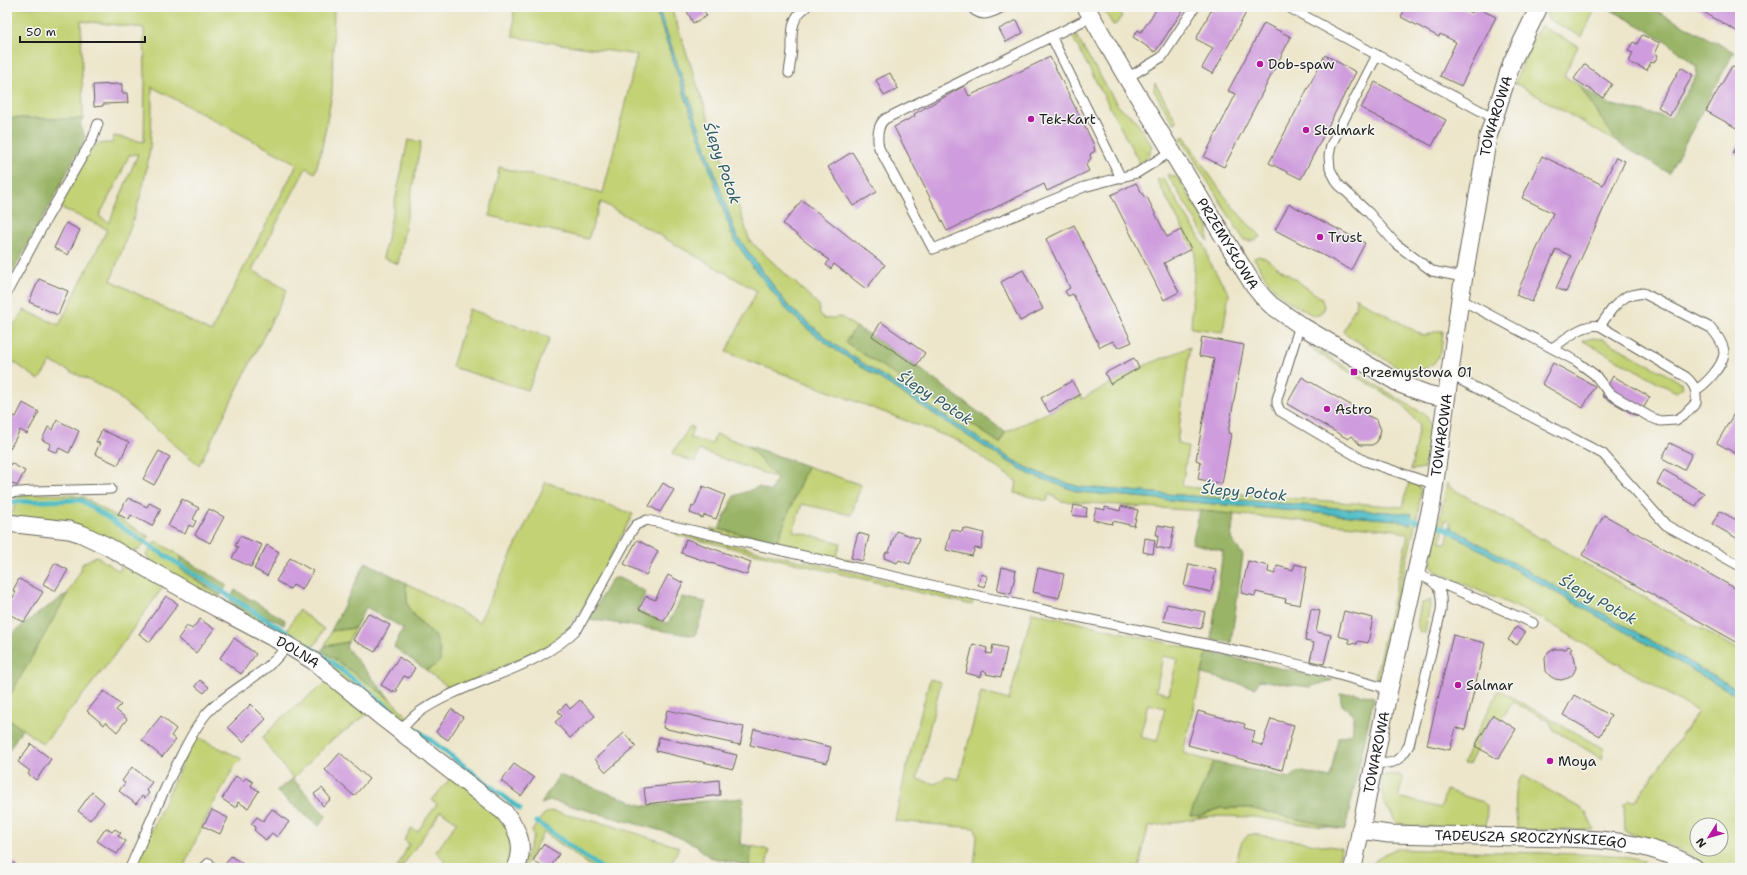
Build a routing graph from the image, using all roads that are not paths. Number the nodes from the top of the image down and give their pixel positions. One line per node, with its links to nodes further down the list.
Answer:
1 (806, 7): 10 (lane)
2 (971, 7): 3 (lane)
3 (1003, 7)
4 (1195, 7): 11 (lane)
5 (1288, 7): 9 (lane)
6 (1539, 7): 12 (street, TOWAROWA)
7 (1089, 12): 8 (lane); 11 (street, PRZEMYSŁOWA)
8 (1051, 36): 15 (lane); 15 (lane)
9 (1377, 55): 12 (lane); 16 (lane)
10 (788, 73)
11 (1127, 78): 14 (street, PRZEMYSŁOWA)
12 (1494, 118): 16 (street, TOWAROWA)
13 (98, 124): 17 (lane)
14 (1172, 151): 15 (lane); 19 (street, PRZEMYSŁOWA)
15 (1120, 178)
16 (1464, 277): 18 (street, TOWAROWA)
17 (7, 292)
18 (1460, 299): 21 (lane); 22 (street, TOWAROWA)
19 (1300, 324): 24 (street, PRZEMYSŁOWA); 25 (lane)
20 (1600, 326): 21 (lane); 23 (lane); 23 (lane)
21 (1552, 348): 23 (lane)
22 (1450, 374): 24 (street, TOWAROWA); 29 (lane)
23 (1696, 390)
24 (1446, 398): 25 (street, TOWAROWA)
25 (1436, 485): 30 (street, TOWAROWA)
26 (111, 489): 27 (lane)
27 (7, 493)
28 (7, 523): 32 (street, DOLNA)
29 (1740, 566)
30 (1424, 577): 31 (lane); 33 (street, TOWAROWA); 35 (lane)
31 (1534, 624)
32 (287, 645): 34 (street, DOLNA); 37 (lane)
33 (1389, 690): 34 (lane); 35 (street, TOWAROWA)
34 (401, 730): 38 (street, DOLNA)
35 (1374, 762): 36 (street, TOWAROWA)
36 (1360, 830): 39 (street, TOWAROWA); 40 (street, TADEUSZA SROCZYŃSKIEGO)
37 (130, 868)
38 (516, 868)
39 (1353, 868)
40 (1695, 868)

